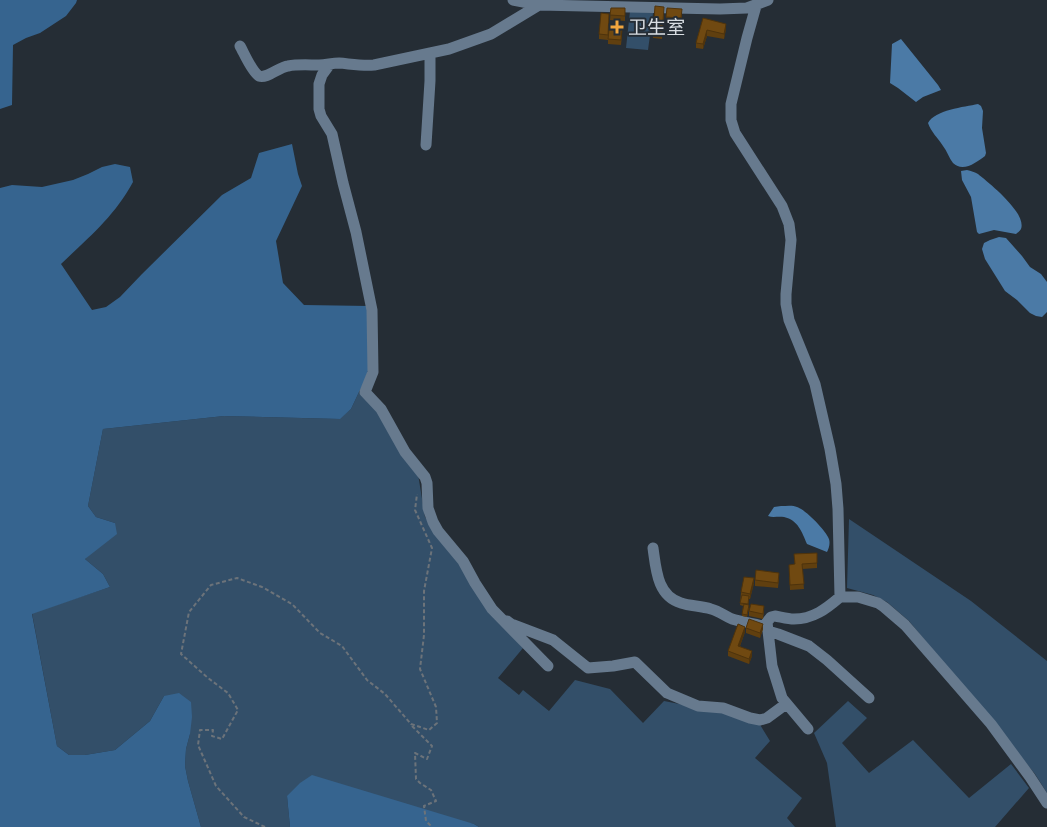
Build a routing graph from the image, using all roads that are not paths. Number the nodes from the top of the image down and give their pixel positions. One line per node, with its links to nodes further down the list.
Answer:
1 (513, 0): 4 (street)
2 (768, 0): 5 (street)
3 (596, 3): 4 (street); 5 (street)
4 (539, 5): 7 (street)
5 (756, 6): 11 (street)
6 (240, 46): 8 (street)
7 (430, 53): 8 (street); 9 (street)
8 (330, 64): 12 (street)
9 (426, 145)
10 (653, 548): 13 (street)
11 (840, 598): 13 (street); 18 (street)
12 (494, 612): 14 (street); 16 (street)
13 (768, 629): 15 (street); 16 (street)
14 (548, 666)
15 (869, 698)
16 (786, 704): 17 (street)
17 (808, 729)
18 (1047, 803)

